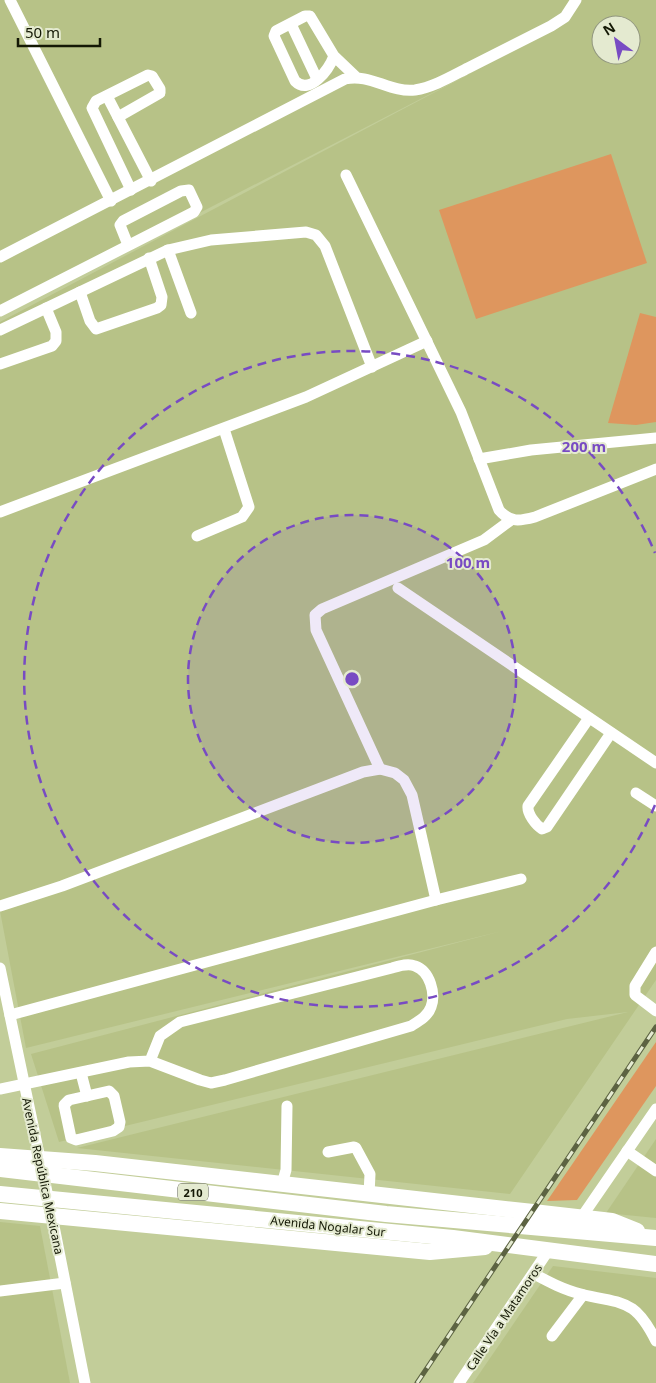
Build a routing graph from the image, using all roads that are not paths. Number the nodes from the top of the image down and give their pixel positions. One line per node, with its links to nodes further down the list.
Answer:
1 (10, 0): 12 (street)
2 (576, 0): 5 (street)
3 (291, 24): 4 (street); 6 (street); 6 (street)
4 (334, 56): 5 (street); 6 (street)
5 (355, 76): 10 (street)
6 (317, 79)
7 (107, 96): 8 (street); 8 (street); 11 (street)
8 (118, 117): 10 (street)
9 (346, 175): 22 (street)
10 (151, 181): 11 (street)
11 (132, 190): 12 (street)
12 (110, 201): 15 (street)
13 (128, 245): 13 (street); 19 (street)
14 (168, 250): 16 (street); 20 (street); 24 (street)
15 (0, 257)
16 (149, 258): 17 (street); 17 (street)
17 (80, 292): 18 (street)
18 (46, 308): 21 (street); 23 (street)
19 (0, 311)
20 (191, 313)
21 (0, 330)
22 (427, 341): 24 (street); 27 (street)
23 (0, 364)
24 (372, 367): 25 (street)
25 (224, 429): 29 (street); 31 (street)
26 (656, 438): 27 (street)
27 (479, 459): 30 (street)
28 (656, 469): 30 (street)
29 (0, 512)
30 (511, 520): 36 (street)
31 (197, 536)
32 (398, 588): 33 (street)
33 (588, 718): 34 (street); 34 (street)
34 (611, 733): 35 (street)
35 (656, 763)
36 (380, 770): 40 (street); 41 (street)
37 (636, 793): 38 (street)
38 (656, 806)
39 (522, 879): 40 (street)
40 (436, 900): 45 (street)
41 (0, 906)
42 (656, 952): 44 (street)
43 (0, 968): 45 (street, Avenida República Mexicana)
44 (656, 1012)
45 (10, 1015): 48 (street, Avenida República Mexicana)
46 (150, 1060): 46 (street); 47 (street)
47 (80, 1073): 48 (street); 50 (street)
48 (23, 1085): 49 (street); 56 (street, Avenida República Mexicana)
49 (0, 1089)
50 (88, 1096): 50 (street)
51 (287, 1106): 61 (street)
52 (656, 1110): 53 (street)
53 (627, 1151): 60 (street); 67 (street)
54 (328, 1152): 63 (street)
55 (0, 1156): 56 (highway)
56 (39, 1161): 57 (highway); 64 (highway); 66 (street, Avenida República Mexicana)
57 (95, 1163): 59 (highway); 66 (highway)
58 (0, 1169): 69 (highway, Avenida Nogalar Sur / 210)
59 (152, 1170): 61 (highway); 68 (highway)
60 (656, 1171)
61 (282, 1184): 63 (highway)
62 (0, 1194): 70 (highway, Avenida Nogalar Sur / 210)
63 (369, 1194): 67 (highway)
64 (0, 1204)
65 (0, 1211): 66 (highway)
66 (52, 1216): 68 (highway); 74 (street, Avenida República Mexicana)
67 (581, 1218): 69 (highway)
68 (139, 1222): 70 (highway)
69 (652, 1238)
70 (502, 1244): 71 (highway, Avenida Nogalar Sur / 210)
71 (548, 1251): 72 (highway, Avenida Nogalar Sur / 210); 73 (street, Calle Vía a Matamoros)
72 (656, 1264)
73 (534, 1274): 76 (street); 80 (street, Calle Vía a Matamoros)
74 (65, 1283): 75 (street); 79 (street, Avenida República Mexicana)
75 (0, 1290)
76 (584, 1295): 77 (street); 78 (street)
77 (552, 1336)
78 (656, 1341)
79 (84, 1383)
80 (459, 1383)

